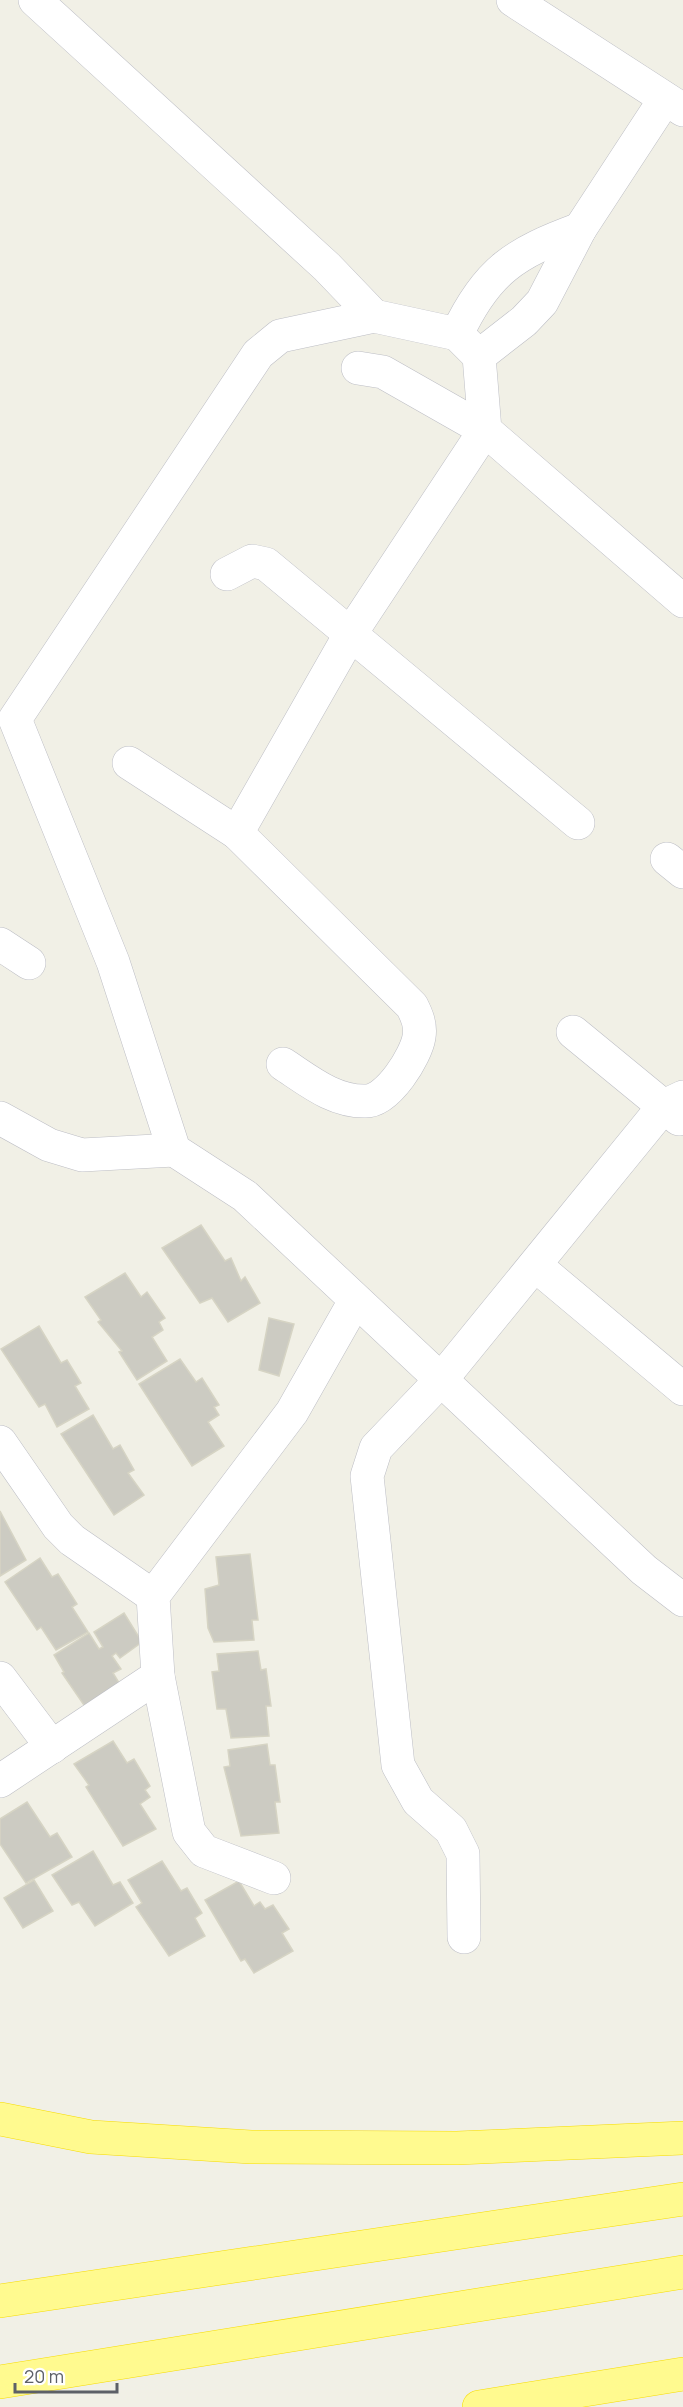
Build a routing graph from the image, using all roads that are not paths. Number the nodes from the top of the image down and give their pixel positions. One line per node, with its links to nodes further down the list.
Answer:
1 (35, 0): 5 (street)
2 (513, 0): 3 (street)
3 (674, 105): 4 (street)
4 (580, 229): 6 (street); 6 (street)
5 (374, 316): 6 (street); 12 (street)
6 (468, 345): 8 (street)
7 (358, 368): 8 (street)
8 (485, 430): 10 (street); 11 (street)
9 (227, 574): 11 (street)
10 (683, 601)
11 (351, 633): 14 (street); 15 (street)
12 (8, 716): 22 (street)
13 (129, 763): 15 (street)
14 (578, 824)
15 (237, 833): 19 (street)
16 (0, 944): 17 (street)
17 (29, 963)
18 (573, 1032): 20 (street)
19 (284, 1064)
20 (677, 1109): 23 (street)
21 (0, 1118): 22 (street)
22 (174, 1150): 24 (street)
23 (535, 1265): 25 (street); 26 (street)
24 (355, 1301): 25 (street); 28 (street)
25 (440, 1381): 29 (street); 35 (street)
26 (683, 1389)
27 (0, 1442): 28 (street)
28 (153, 1596): 30 (street)
29 (683, 1600)
30 (158, 1676): 32 (street); 34 (street)
31 (0, 1677): 32 (street)
32 (52, 1747): 33 (street)
33 (0, 1781)
34 (274, 1878)
35 (464, 1937)
36 (0, 2119): 37 (highway)
37 (683, 2138)
38 (683, 2199): 40 (highway)
39 (683, 2272): 42 (highway)
40 (0, 2301)
41 (683, 2374): 43 (highway)
42 (0, 2382)
43 (479, 2407)

